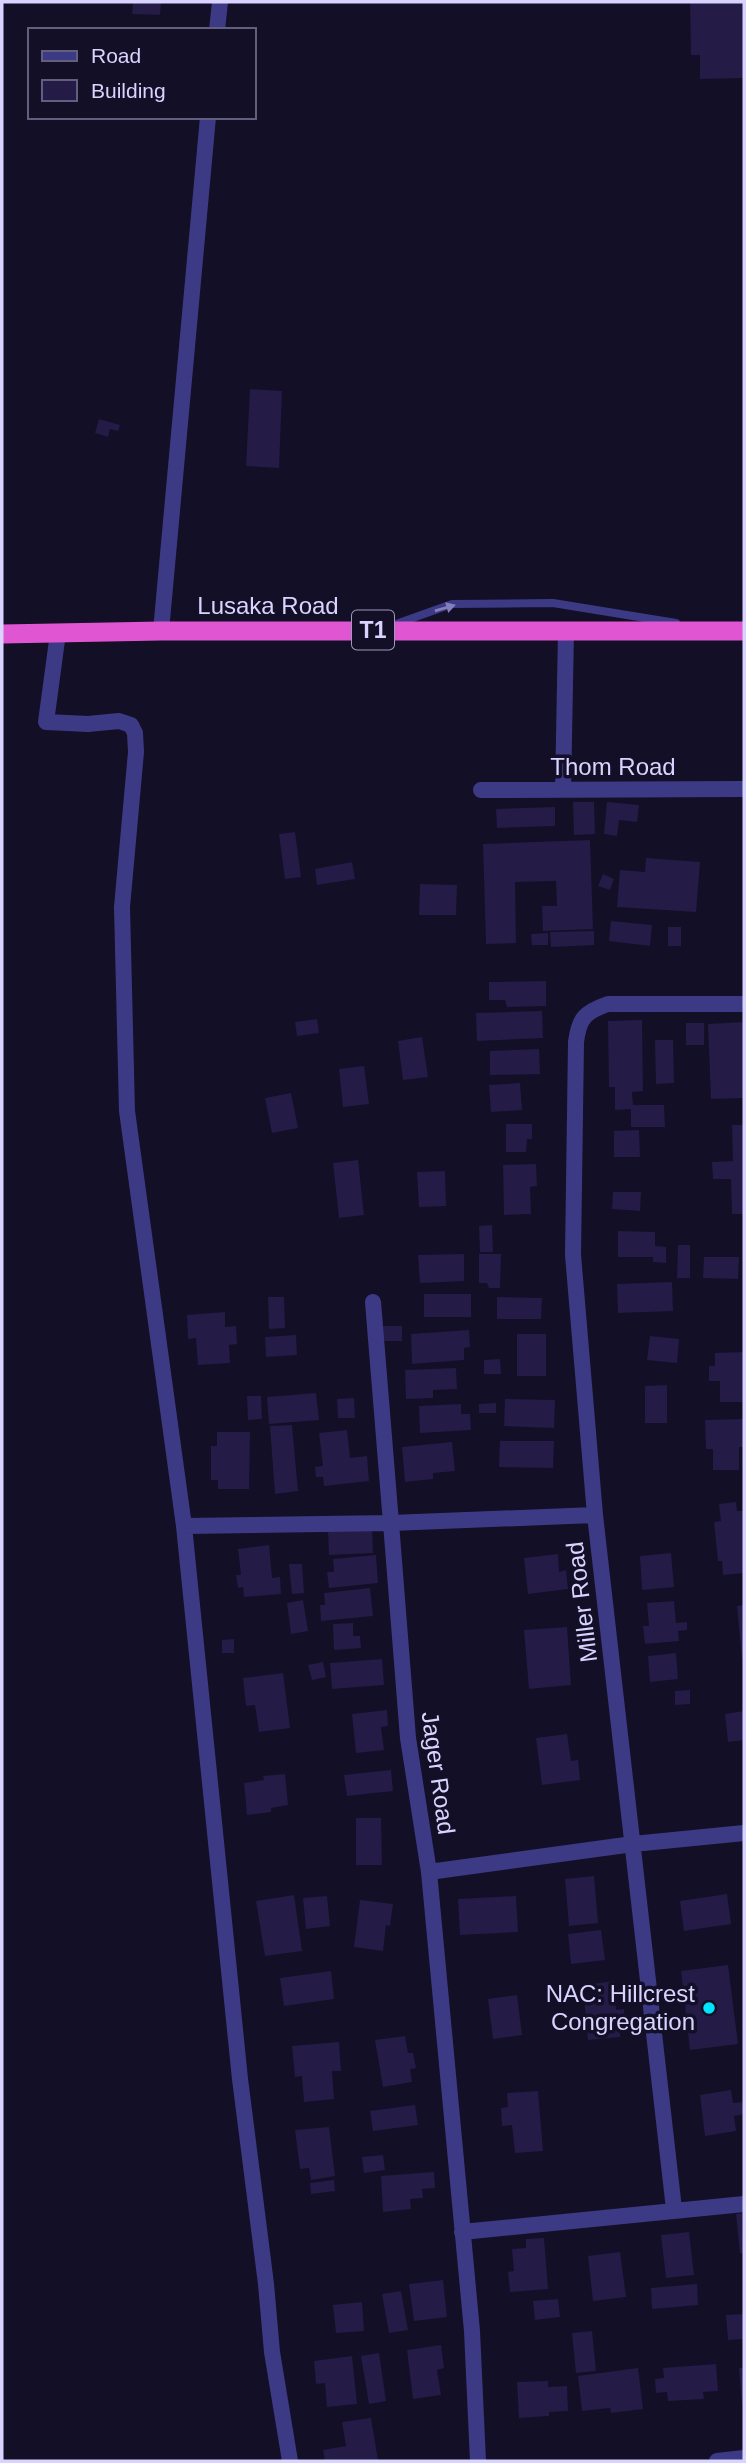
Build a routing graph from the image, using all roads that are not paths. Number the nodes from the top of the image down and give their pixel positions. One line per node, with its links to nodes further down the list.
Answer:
1 (220, 2): 2 (street)
2 (217, 28)
3 (208, 119): 6 (street)
4 (380, 630): 5 (lane, one-way to 5); 6 (highway, Lusaka Road / T1); 7 (highway, Lusaka Road / T1)
5 (721, 630): 7 (highway, Lusaka Road / T1); 8 (highway, Lusaka Road / T1)
6 (161, 631): 10 (highway, Lusaka Road / T1)
7 (566, 631): 13 (street)
8 (744, 631)
9 (2, 634): 10 (highway, Lusaka Road / T1)
10 (58, 634): 18 (street)
11 (744, 789): 13 (street, Thom Road)
12 (481, 790): 13 (street, Thom Road)
13 (563, 790)
14 (744, 1004): 16 (street, Miller Road)
15 (373, 1302): 17 (street, Jager Road)
16 (595, 1515): 17 (street); 20 (street, Miller Road)
17 (391, 1523): 18 (street); 21 (street, Jager Road)
18 (184, 1527): 26 (street)
19 (744, 1833): 20 (street)
20 (633, 1844): 21 (street); 23 (street, Miller Road)
21 (429, 1872): 24 (street, Jager Road)
22 (744, 2204): 23 (street)
23 (674, 2209): 24 (street)
24 (462, 2232): 27 (street, Jager Road)
25 (744, 2458): 28 (street)
26 (290, 2461)
27 (478, 2461)
28 (717, 2461)

